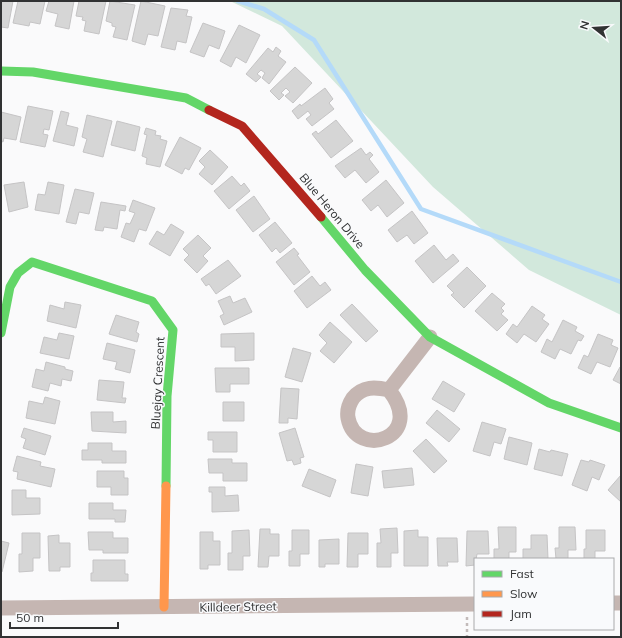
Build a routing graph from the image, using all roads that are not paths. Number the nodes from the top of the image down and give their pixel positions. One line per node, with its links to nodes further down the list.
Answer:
1 (1, 71): 3 (street, Blue Heron Drive)
2 (1, 333): 8 (street, Bluejay Crescent)
3 (430, 338): 4 (street); 5 (street, Blue Heron Drive)
4 (389, 390)
5 (621, 428)
6 (471, 605): 8 (street, Killdeer Street)
7 (1, 608): 8 (street, Killdeer Street)
8 (164, 608)

